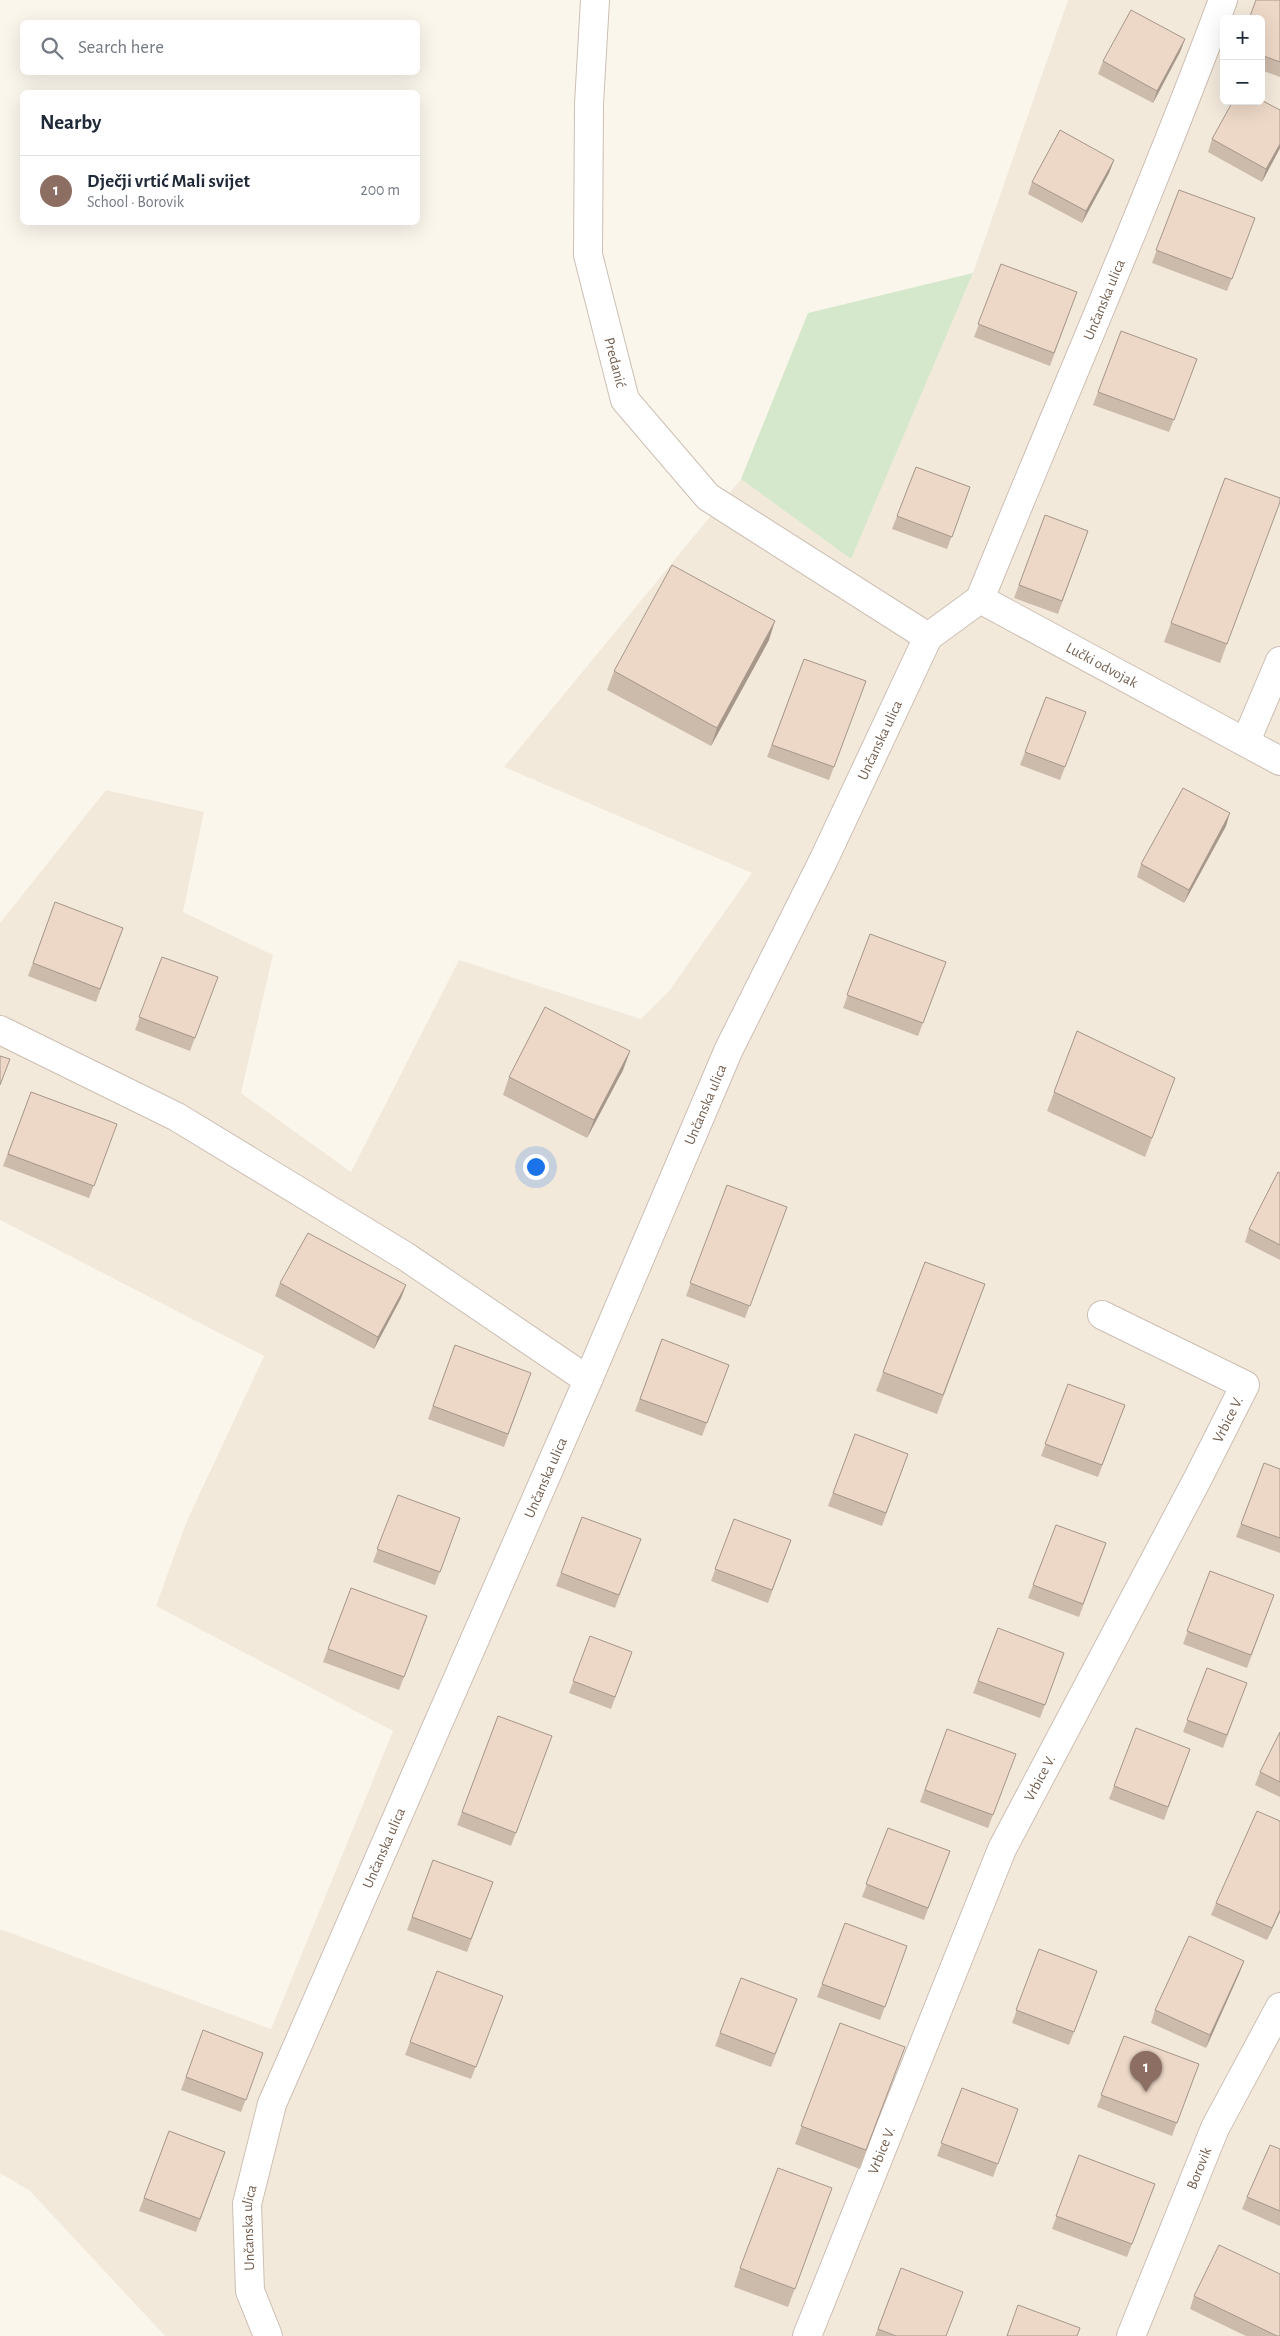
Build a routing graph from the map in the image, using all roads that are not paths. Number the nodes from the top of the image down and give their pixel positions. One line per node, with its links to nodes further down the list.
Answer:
1 (595, 0): 4 (street, Predanić)
2 (1223, 0): 3 (street, Unčanska ulica)
3 (980, 599): 4 (street); 6 (street, Lučki odvojak)
4 (928, 637): 10 (street, Unčanska ulica)
5 (1280, 661): 6 (street)
6 (1246, 741): 7 (street, Lučki odvojak)
7 (1280, 761)
8 (0, 1030): 10 (street)
9 (1102, 1315): 13 (street, Vrbice V.)
10 (588, 1380): 12 (street, Unčanska ulica)
11 (1280, 2007): 14 (street, Borovik)
12 (268, 2336)
13 (807, 2336)
14 (1131, 2336)

